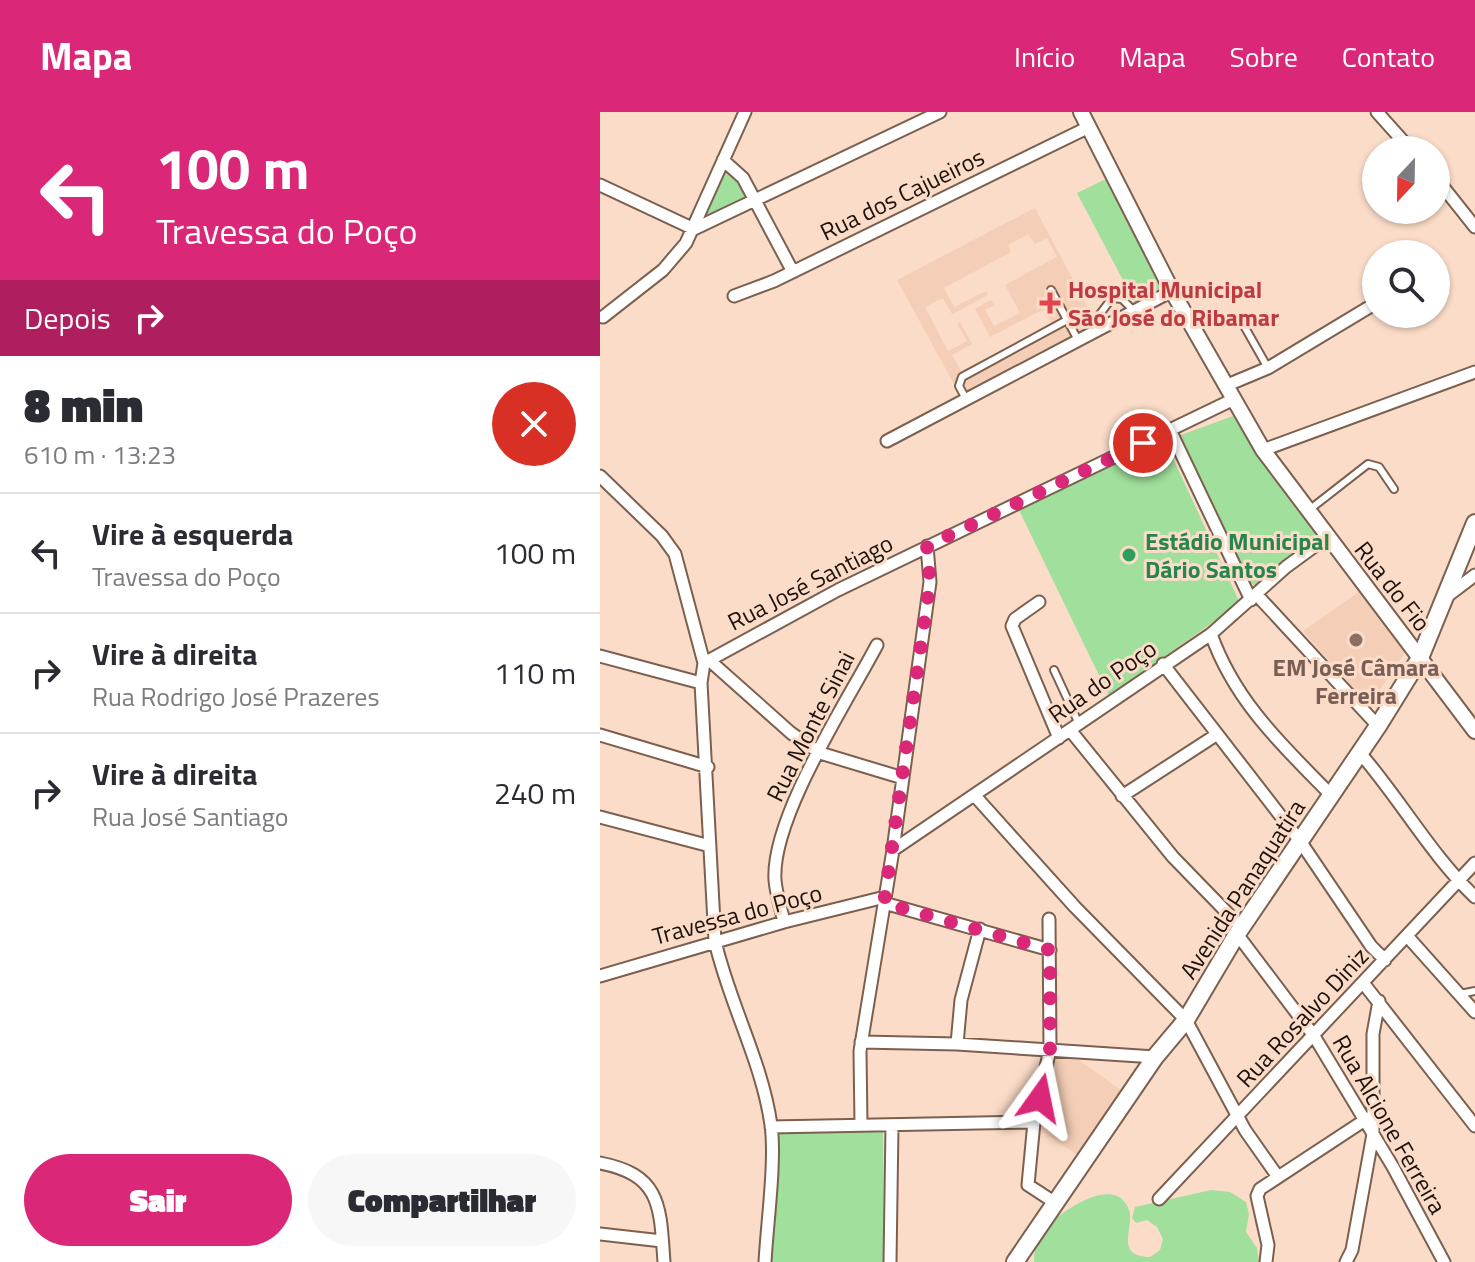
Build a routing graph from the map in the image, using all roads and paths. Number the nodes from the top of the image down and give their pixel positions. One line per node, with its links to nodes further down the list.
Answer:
1 (745, 112): 7 (street)
2 (940, 112): 10 (street)
3 (1081, 112): 5 (street, Rua do Fio)
4 (1377, 112): 6 (street)
5 (1089, 127): 13 (street, Rua dos Cajueiros); 15 (street, Rua do Fio)
6 (1398, 136)
7 (723, 160): 10 (street); 12 (street)
8 (600, 185): 12 (street)
9 (1450, 196): 11 (street)
10 (755, 200): 12 (street); 13 (street)
11 (1475, 227)
12 (694, 229): 19 (street)
13 (793, 272): 16 (street, Rua dos Cajueiros)
14 (1051, 290): 20 (lane)
15 (1172, 291): 17 (street); 26 (street, Rua do Fio)
16 (734, 296)
17 (1134, 311): 22 (street); 22 (lane)
18 (1362, 311): 24 (street, Rua José Santiago)
19 (603, 317)
20 (1067, 320): 23 (lane); 27 (lane)
21 (1243, 324): 24 (lane)
22 (1105, 326): 23 (street)
23 (1078, 340): 27 (street)
24 (1268, 368): 26 (street, Rua José Santiago)
25 (1475, 372): 30 (street)
26 (1229, 393): 28 (street, Rua José Santiago); 30 (street, Rua do Fio)
27 (966, 399): 29 (street)
28 (1170, 430): 36 (street, Rua José Santiago); 38 (street)
29 (887, 441)
30 (1263, 450): 33 (street, Rua do Fio)
31 (600, 476): 45 (street)
32 (1394, 489): 33 (lane)
33 (1308, 511): 35 (street, Rua do Fio)
34 (1475, 523): 39 (main road, Avenida Panaquatira)
35 (1327, 537): 38 (street, Rua do Poço); 44 (street, Rua do Fio)
36 (927, 546): 45 (street, Rua José Santiago); 58 (street)
37 (1475, 575): 39 (street)
38 (1253, 597): 41 (street, Rua do Poço); 49 (street)
39 (1445, 597): 44 (main road, Avenida Panaquatira)
40 (1039, 602): 54 (street)
41 (1211, 634): 46 (street, Rua do Poço); 60 (street)
42 (877, 645): 55 (street, Rua Monte Sinai)
43 (600, 656): 48 (street)
44 (1420, 658): 49 (main road, Avenida Panaquatira); 51 (street, Rua do Fio)
45 (706, 661): 48 (street); 55 (street)
46 (1163, 664): 50 (street, Rua do Poço); 53 (street)
47 (1054, 670): 50 (lane)
48 (701, 683): 57 (street)
49 (1378, 726): 56 (main road, Avenida Panaquatira)
50 (1075, 727): 54 (street, Rua do Poço); 59 (street, Rua Alcione Ferreira)
51 (1475, 731)
52 (600, 735): 57 (street)
53 (1216, 735): 59 (street); 63 (street)
54 (1059, 738): 61 (street, Rua do Poço)
55 (820, 753): 58 (street); 71 (street, Rua Monte Sinai)
56 (1360, 753): 60 (main road, Avenida Panaquatira); 67 (street)
57 (708, 767): 64 (street)
58 (903, 778): 65 (street)
59 (1122, 796): 73 (street, Rua Alcione Ferreira)
60 (1332, 796): 63 (main road, Avenida Panaquatira)
61 (976, 797): 65 (street, Rua do Poço); 84 (street)
62 (600, 817): 64 (street)
63 (1300, 841): 73 (main road, Avenida Panaquatira); 77 (street)
64 (710, 846): 75 (street)
65 (893, 850): 69 (street)
66 (1475, 863): 67 (street, Rua Rosalvo Diniz)
67 (1458, 880): 68 (street); 74 (street, Rua Rosalvo Diniz)
68 (1475, 897)
69 (885, 900): 71 (street, Travessa do Poço); 72 (street, Travessa do Poço); 86 (street)
70 (1049, 919): 76 (street)
71 (784, 922): 75 (street, Travessa do Poço)
72 (980, 929): 76 (street, Travessa do Poço); 87 (street)
73 (1239, 930): 84 (main road, Avenida Panaquatira); 85 (street, Rua Alcione Ferreira)
74 (1408, 937): 77 (street, Rua Rosalvo Diniz); 81 (street)
75 (715, 941): 78 (street, Travessa do Poço); 96 (street)
76 (1050, 950): 88 (street)
77 (1385, 960): 79 (street, Rua Rosalvo Diniz)
78 (600, 976)
79 (1364, 984): 82 (street); 85 (street, Rua Rosalvo Diniz)
80 (1475, 991): 81 (lane)
81 (1460, 994): 83 (street)
82 (1379, 1001): 91 (street); 95 (street)
83 (1475, 1012)
84 (1186, 1020): 89 (main road, Avenida Panaquatira); 90 (street)
85 (1314, 1036): 90 (street, Rua Rosalvo Diniz); 91 (street, Rua Alcione Ferreira)
86 (861, 1042): 87 (street); 93 (street)
87 (957, 1044): 88 (street)
88 (1050, 1049): 89 (street); 92 (street)
89 (1155, 1057): 101 (main road, Avenida Panaquatira)
90 (1237, 1116): 99 (street); 100 (street, Rua Rosalvo Diniz)
91 (1368, 1118): 97 (street, Rua Alcione Ferreira); 99 (street)
92 (1034, 1122): 94 (street); 101 (street)
93 (861, 1125): 94 (street); 96 (street)
94 (892, 1126): 107 (street)
95 (1475, 1126)
96 (771, 1127): 106 (street)
97 (1373, 1134): 104 (street); 112 (street, Rua Alcione Ferreira)
98 (600, 1163): 103 (street)
99 (1278, 1177): 109 (street)
100 (1159, 1199)
101 (1054, 1202): 108 (main road, Avenida Panaquatira)
102 (600, 1234): 103 (street)
103 (662, 1241): 105 (street)
104 (1352, 1250): 110 (street); 111 (street)
105 (664, 1262)
106 (765, 1262)
107 (890, 1262)
108 (1015, 1262)
109 (1266, 1262)
110 (1346, 1262)
111 (1357, 1262)
112 (1444, 1262)

